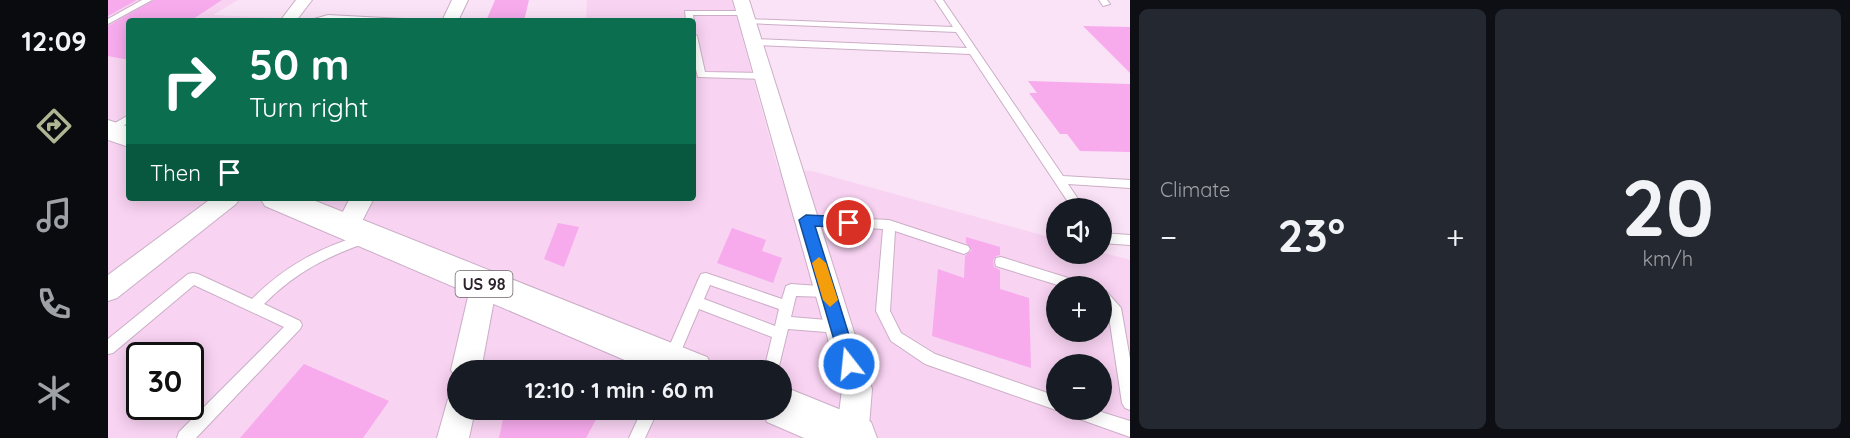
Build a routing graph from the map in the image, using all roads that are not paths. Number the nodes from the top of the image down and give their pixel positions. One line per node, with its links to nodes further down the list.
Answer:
1 (148, 0): 12 (lane)
2 (304, 0): 7 (street)
3 (460, 0): 10 (street)
4 (686, 0): 6 (lane)
5 (939, 0): 14 (lane)
6 (689, 17): 11 (lane)
7 (290, 18)
8 (324, 18): 9 (lane)
9 (347, 18)
10 (451, 18)
11 (747, 19): 13 (lane); 15 (lane); 18 (street)
12 (108, 22)
13 (890, 27): 14 (lane); 15 (lane)
14 (960, 30): 17 (lane)
15 (900, 48): 17 (lane)
16 (696, 51): 18 (lane)
17 (973, 51): 19 (lane)
18 (764, 76): 24 (street)
19 (1059, 180): 20 (lane); 21 (lane)
20 (1130, 184)
21 (1071, 198)
22 (224, 201): 33 (street)
23 (287, 201): 25 (main road, US 98)
24 (806, 220): 26 (lane); 34 (street)
25 (360, 221): 32 (main road, US 98); 36 (lane)
26 (889, 225): 29 (lane); 46 (lane)
27 (1112, 239): 28 (lane)
28 (1130, 240)
29 (964, 249)
30 (1001, 261): 31 (lane)
31 (1046, 276)
32 (484, 284): 42 (street); 43 (main road, US 98)
33 (108, 290)
34 (828, 291): 37 (lane); 39 (street)
35 (696, 302): 37 (lane); 40 (lane); 44 (lane)
36 (254, 306): 41 (lane); 53 (lane)
37 (787, 306): 40 (lane)
38 (1112, 306): 47 (lane)
39 (839, 327): 40 (lane); 56 (street)
40 (782, 328): 45 (lane)
41 (108, 348)
42 (468, 360)
43 (660, 360)
44 (678, 360)
45 (774, 360)
46 (1046, 400)
47 (1130, 403)
48 (792, 411): 56 (main road)
49 (457, 420): 54 (street)
50 (645, 420): 55 (lane)
51 (1103, 420): 52 (lane)
52 (1130, 429)
53 (185, 438)
54 (453, 438)
55 (637, 438)
56 (853, 438)

